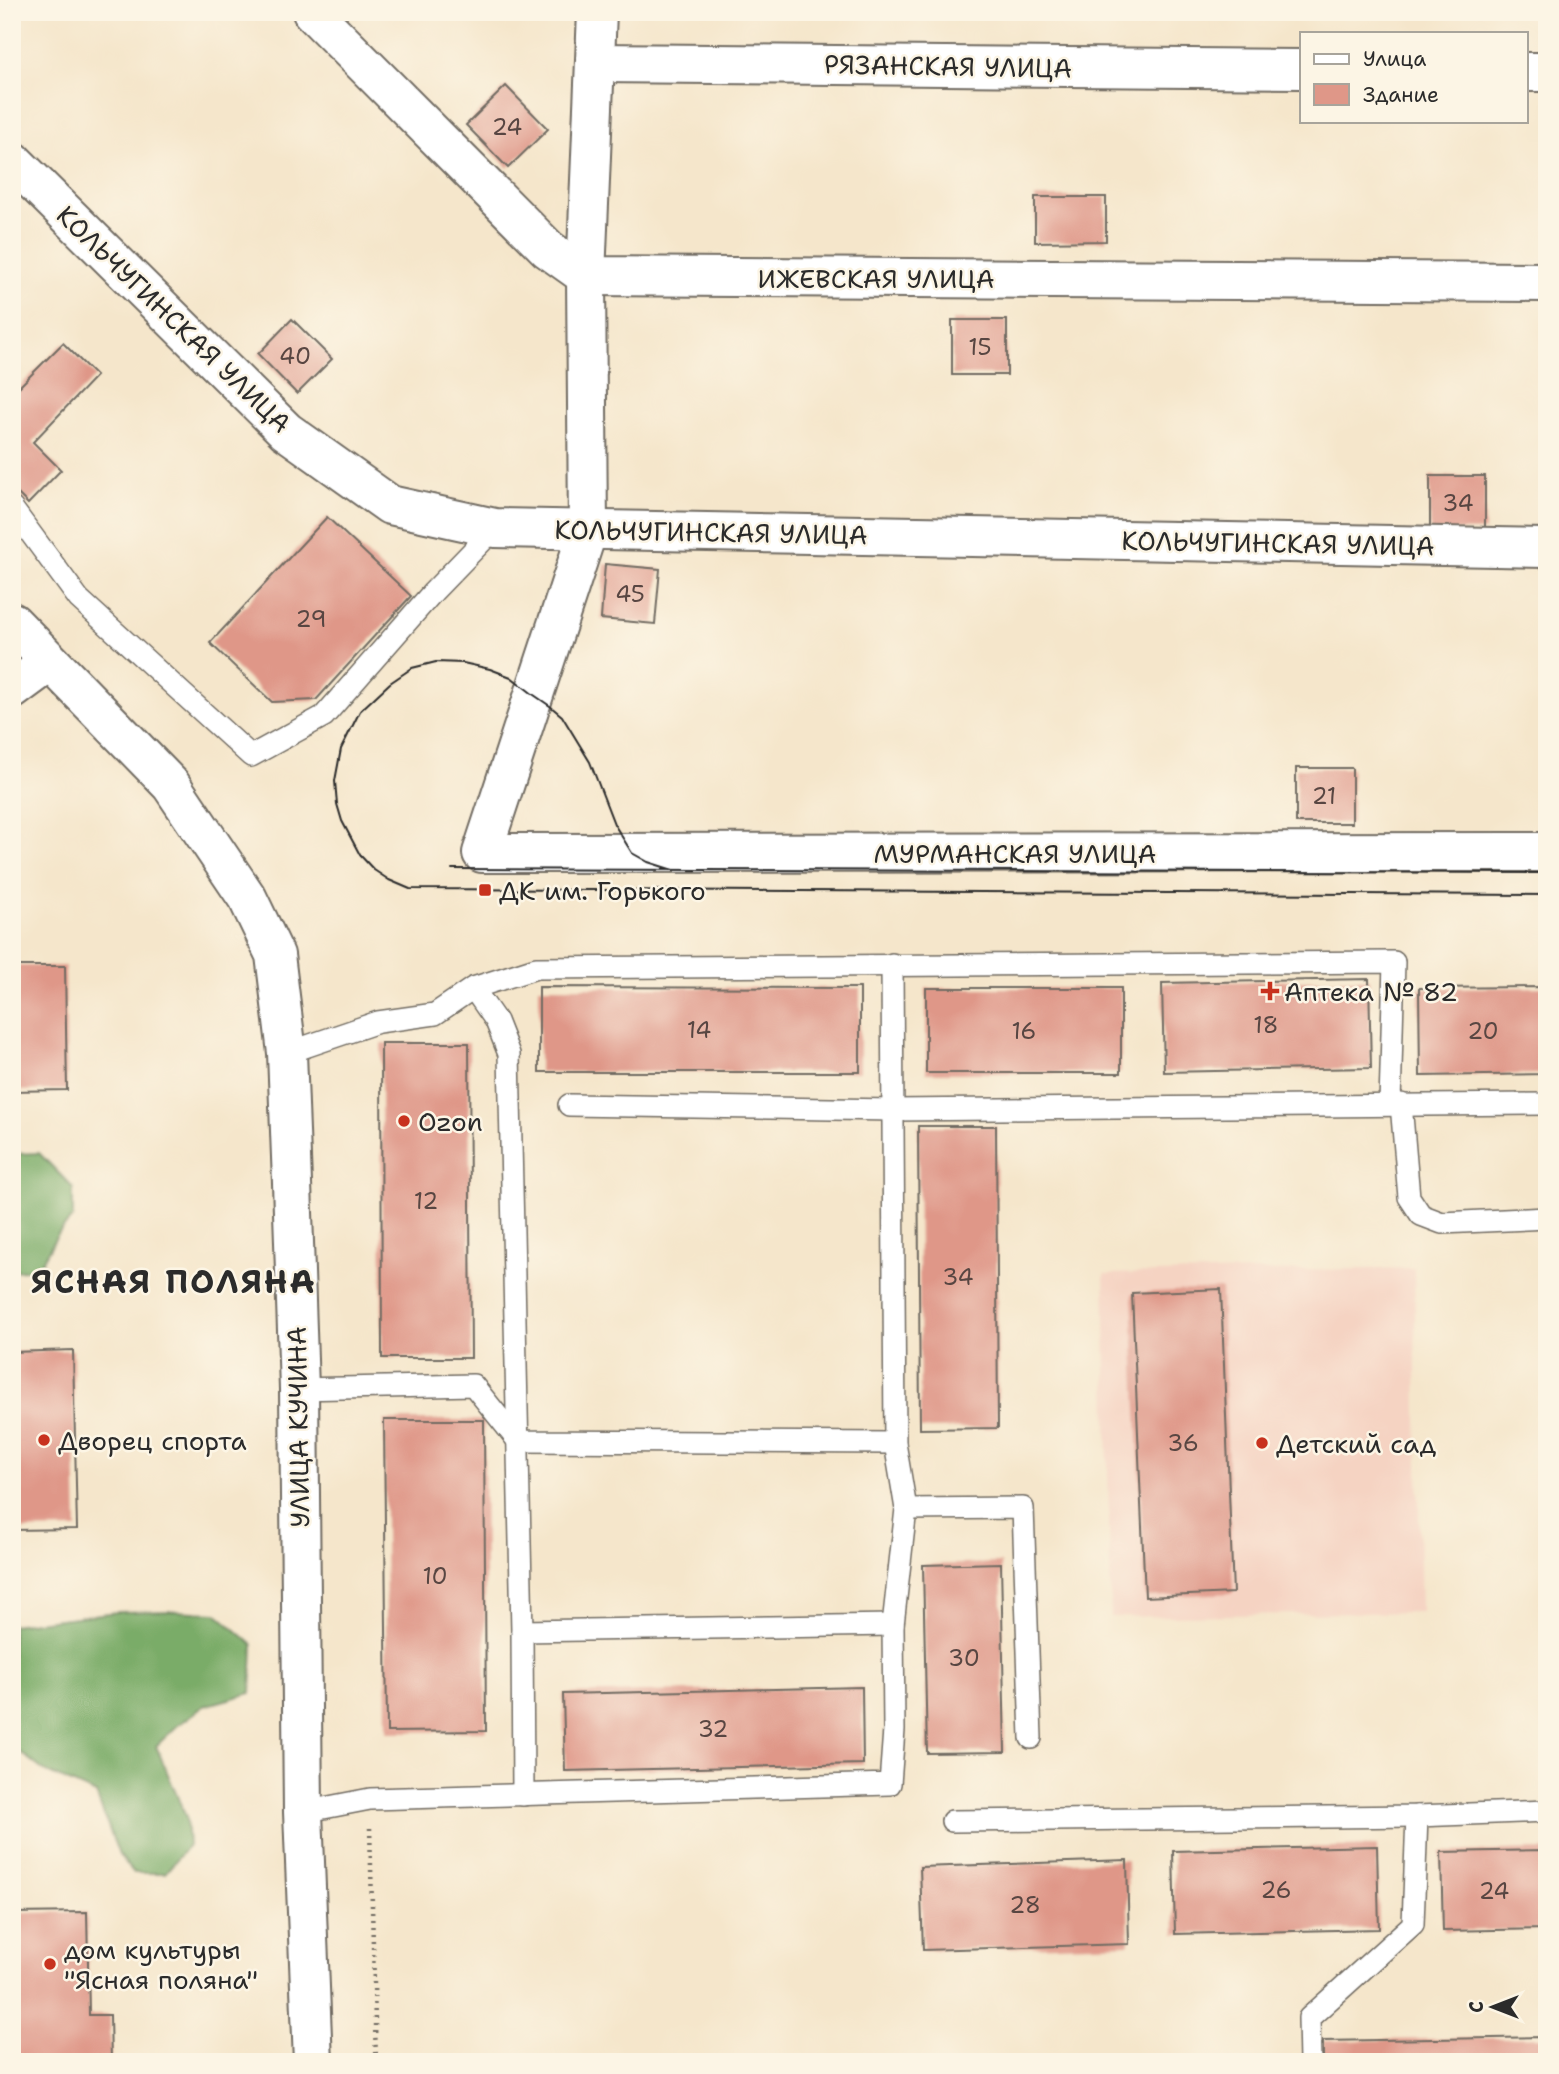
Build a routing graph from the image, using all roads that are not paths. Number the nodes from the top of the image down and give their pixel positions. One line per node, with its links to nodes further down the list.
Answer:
1 (312, 12): 8 (street)
2 (597, 12): 3 (street)
3 (595, 63): 4 (street, РЯЗАНСКАЯ УЛИЦА); 8 (street)
4 (1300, 69)
5 (1528, 72): 6 (street)
6 (1547, 72)
7 (12, 160): 11 (street, КОЛЬЧУГИНСКАЯ УЛИЦА)
8 (586, 276): 9 (street, ИЖЕВСКАЯ УЛИЦА); 12 (street)
9 (1547, 282)
10 (12, 508): 11 (lane)
11 (495, 528): 12 (street, КОЛЬЧУГИНСКАЯ УЛИЦА)
12 (588, 530): 13 (street, КОЛЬЧУГИНСКАЯ УЛИЦА); 17 (street, МУРМАНСКАЯ УЛИЦА)
13 (1547, 548)
14 (12, 622): 15 (street)
15 (50, 662): 16 (street); 20 (street, УЛИЦА КУЧИНА)
16 (12, 690)
17 (1547, 852)
18 (892, 964): 19 (lane); 21 (lane); 24 (lane)
19 (473, 988): 20 (lane); 27 (lane)
20 (287, 1053): 26 (street, УЛИЦА КУЧИНА)
21 (1395, 1104): 22 (lane); 24 (lane); 25 (lane)
22 (1547, 1104)
23 (569, 1105): 24 (lane)
24 (893, 1110): 28 (lane)
25 (1547, 1217)
26 (299, 1389): 27 (lane); 35 (street, УЛИЦА КУЧИНА)
27 (519, 1440): 28 (lane); 31 (lane)
28 (895, 1443): 29 (lane)
29 (906, 1509): 30 (lane); 32 (lane)
30 (893, 1625): 31 (lane); 33 (lane)
31 (522, 1631): 33 (lane)
32 (1031, 1738)
33 (523, 1795): 35 (lane)
34 (1547, 1811): 36 (lane)
35 (303, 1812): 38 (street, УЛИЦА КУЧИНА)
36 (1417, 1816): 37 (lane); 39 (lane)
37 (952, 1821)
38 (313, 2062)
39 (1310, 2062)

